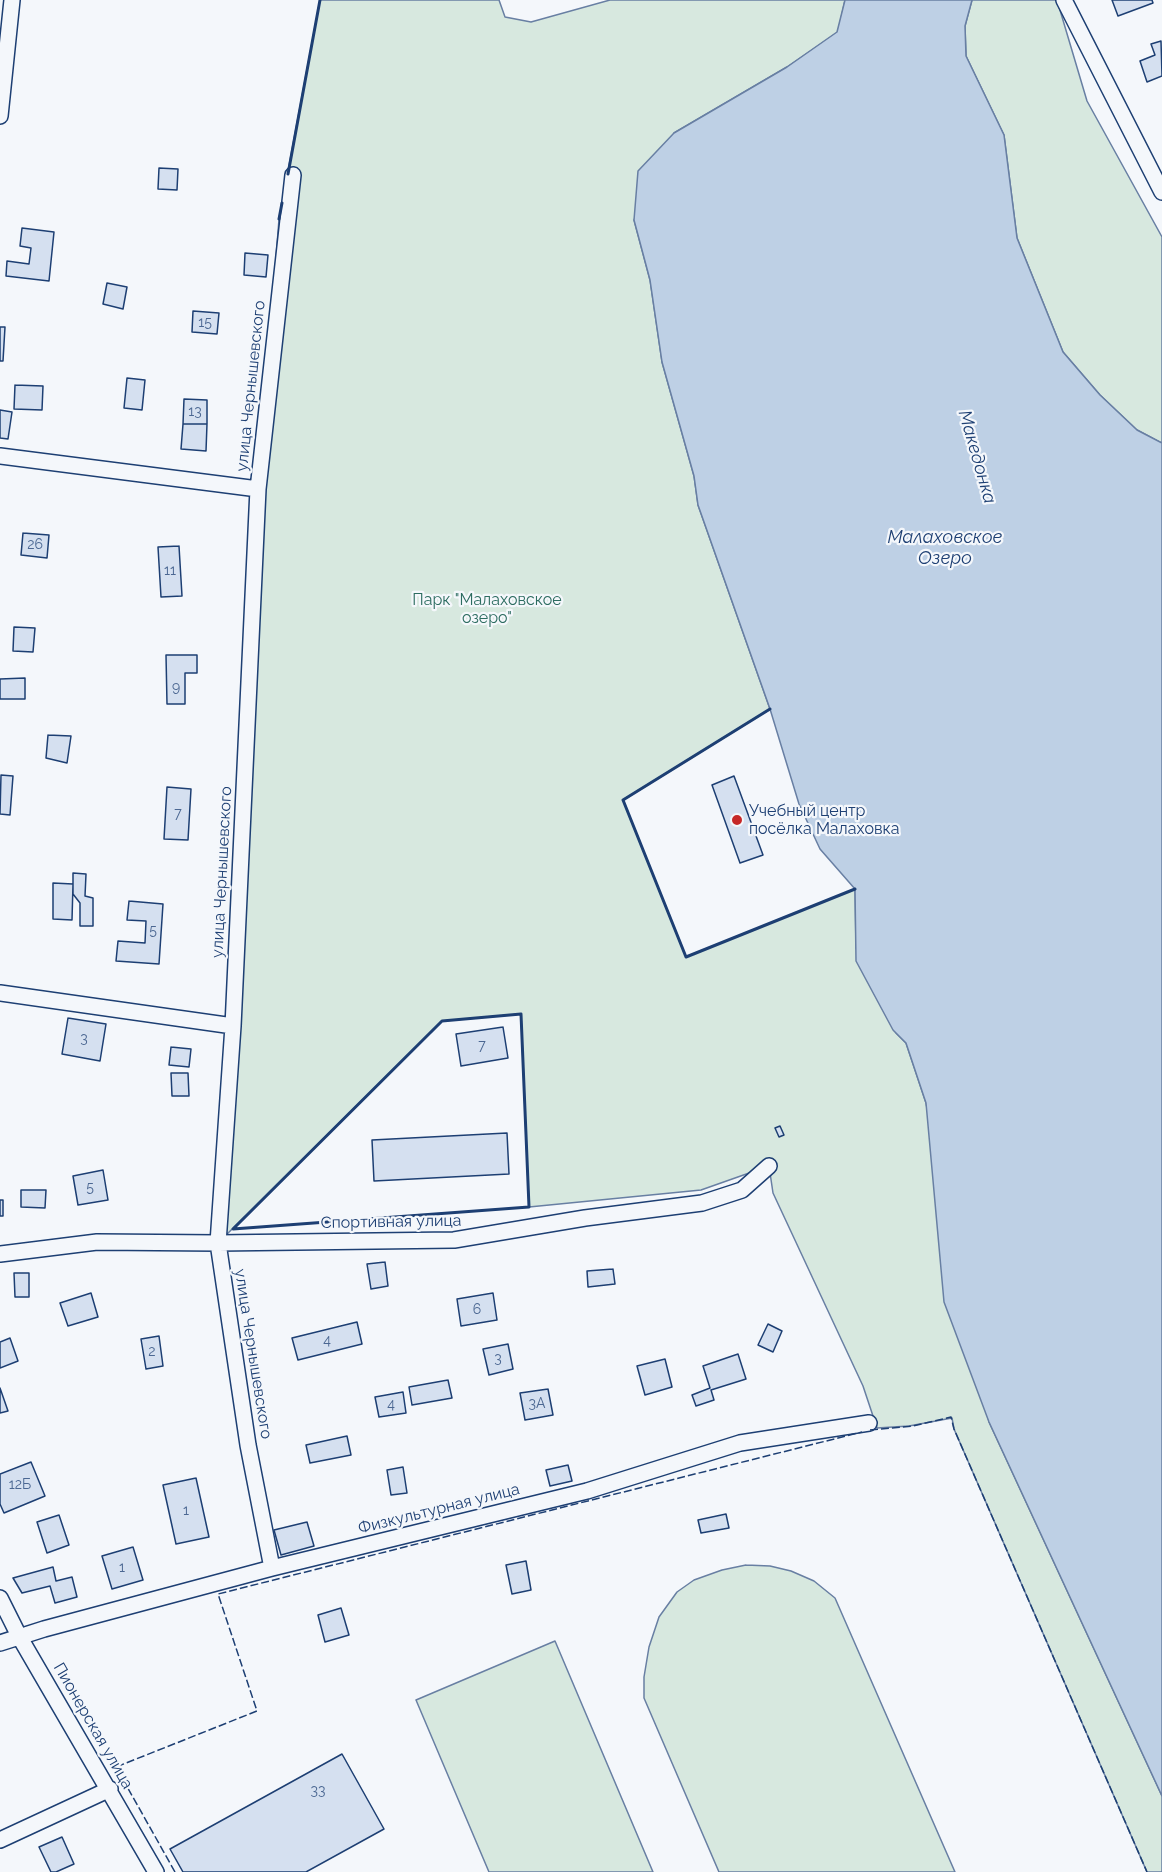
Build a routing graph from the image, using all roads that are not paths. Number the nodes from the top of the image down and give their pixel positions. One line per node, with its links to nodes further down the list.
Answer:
1 (12, 0): 3 (street)
2 (1064, 0): 5 (street)
3 (0, 116)
4 (292, 175): 7 (street, улица Чернышевского)
5 (1162, 192)
6 (0, 456): 7 (street)
7 (258, 489): 9 (street, улица Чернышевского)
8 (0, 993): 9 (street)
9 (233, 1026): 11 (street, улица Чернышевского)
10 (769, 1166): 11 (street, Спортивная улица)
11 (218, 1243): 12 (street, Спортивная улица); 14 (street, улица Чернышевского)
12 (0, 1254)
13 (868, 1424): 14 (street, Физкультурная улица)
14 (272, 1568): 16 (street, Физкультурная улица)
15 (0, 1598): 16 (street, Пионерская улица)
16 (20, 1636): 17 (street, Физкультурная улица); 18 (street, Пионерская улица)
17 (0, 1643)
18 (110, 1789): 19 (street); 20 (street, Пионерская улица)
19 (0, 1840)
20 (156, 1872)

